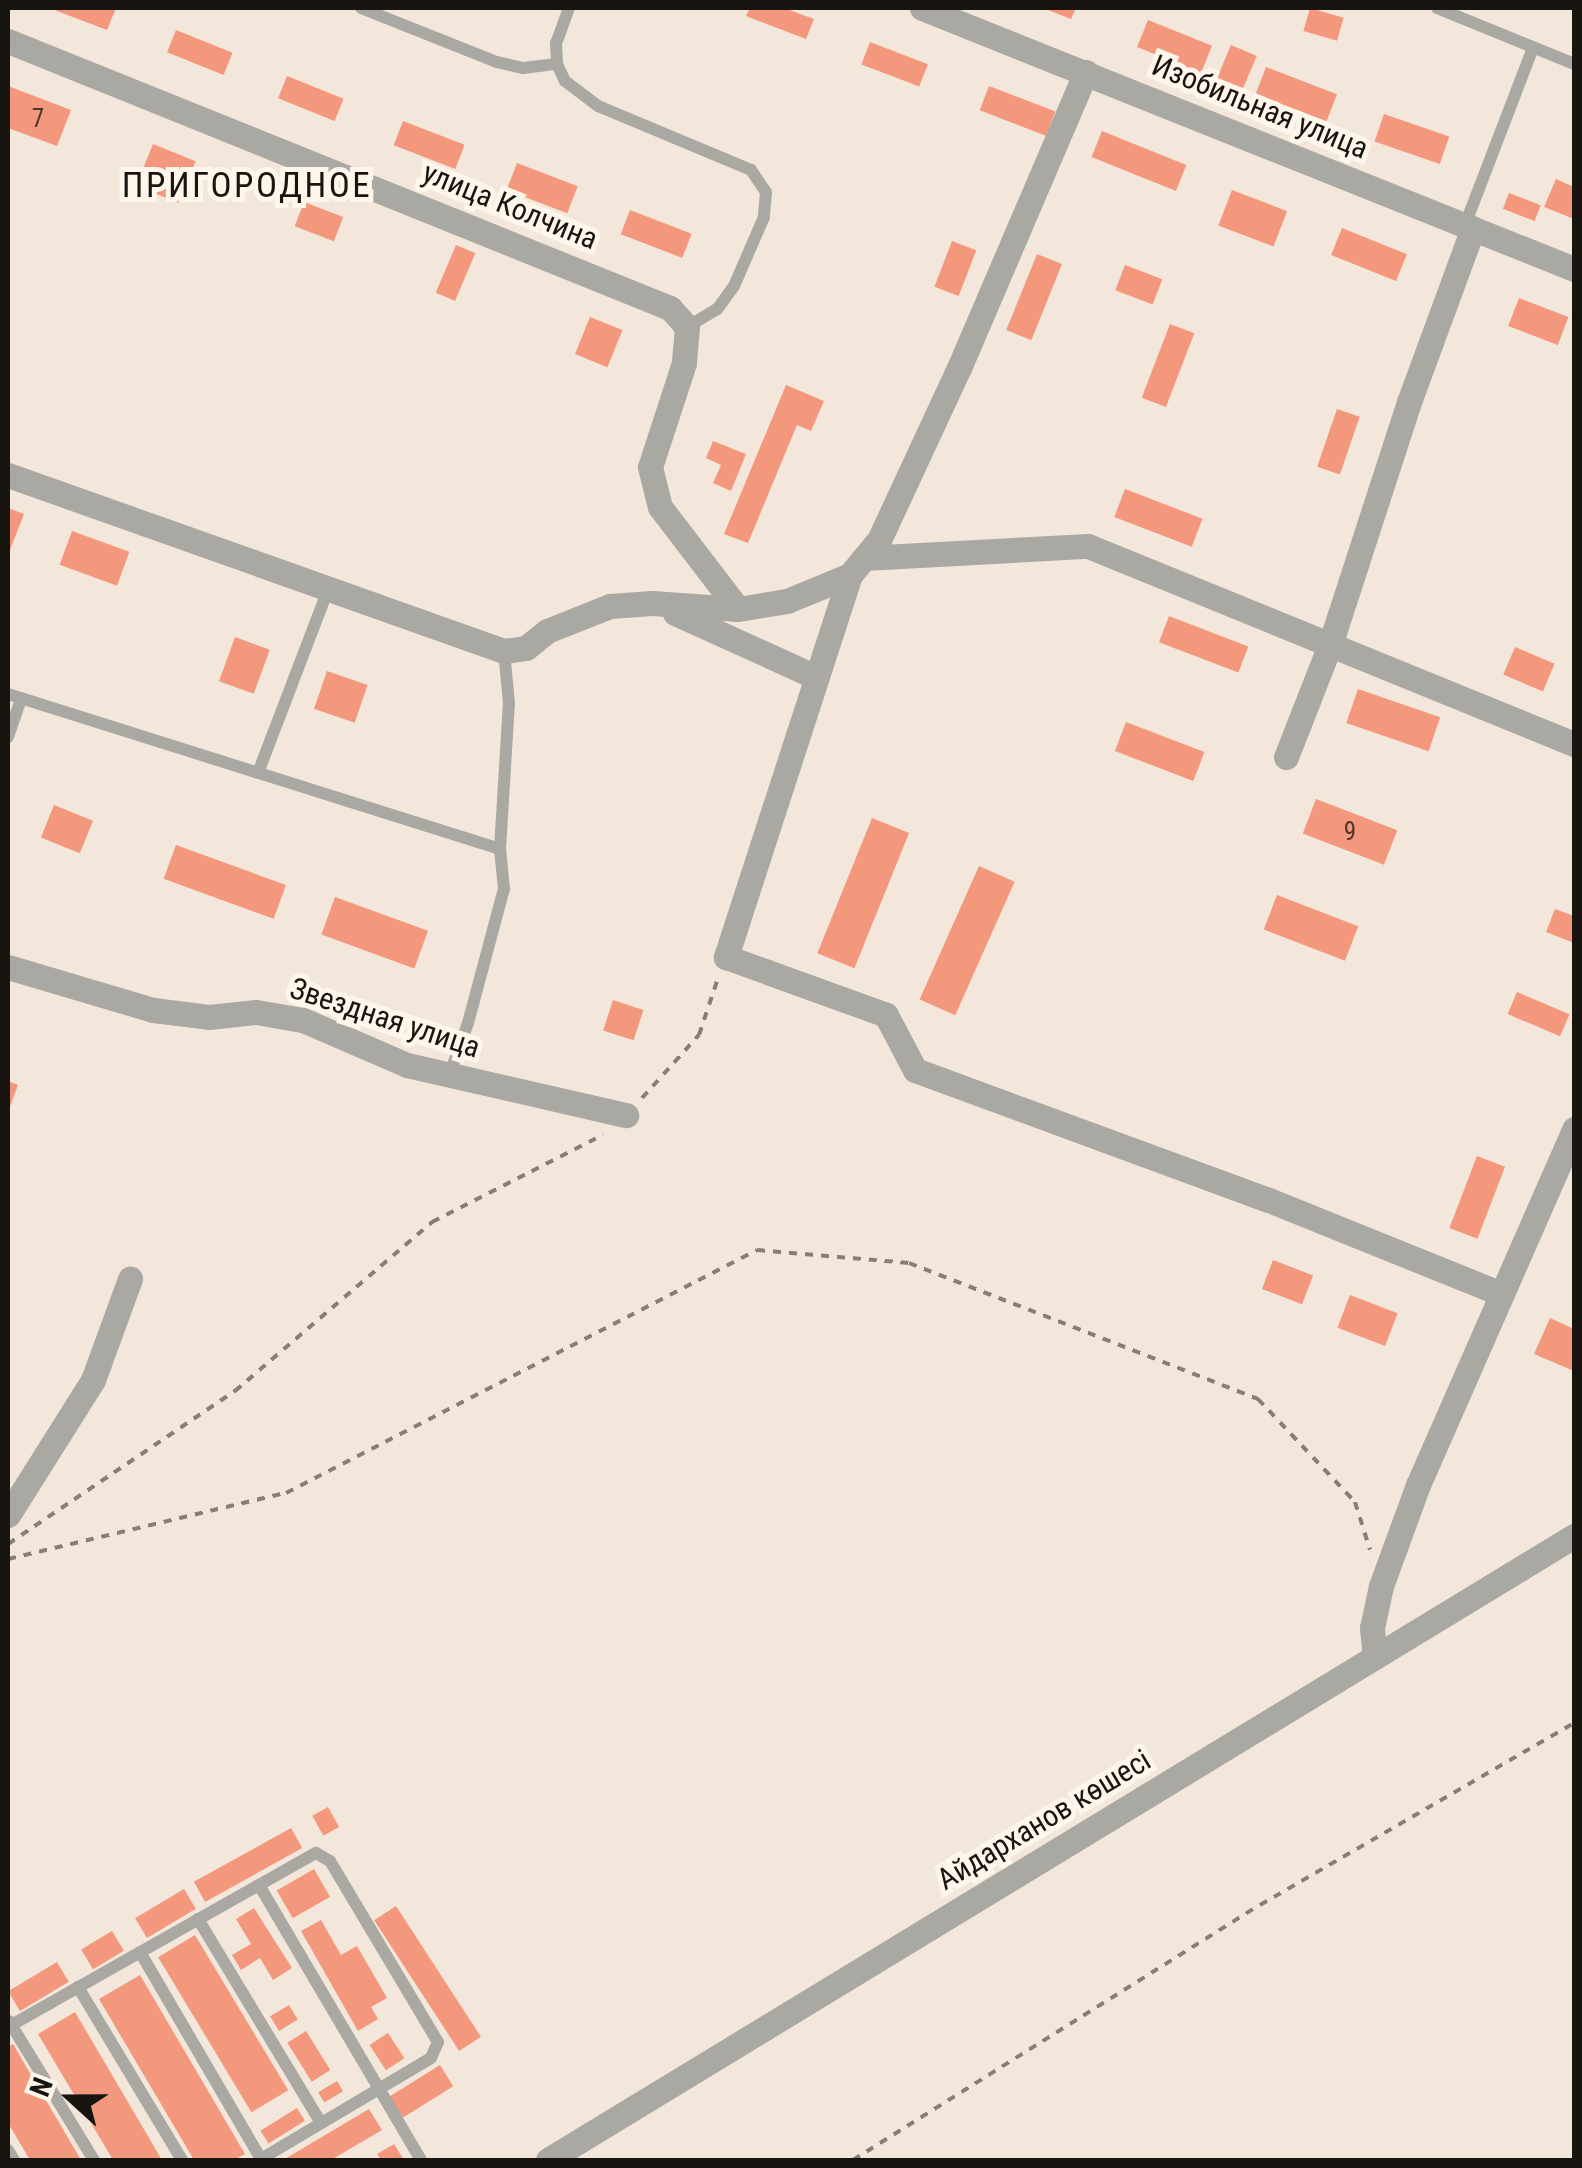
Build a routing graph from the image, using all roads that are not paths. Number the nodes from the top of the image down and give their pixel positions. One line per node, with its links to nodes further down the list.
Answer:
1 (362, 8): 7 (lane)
2 (569, 8): 7 (lane)
3 (922, 8): 9 (street, Изобильная улица)
4 (1438, 8): 6 (lane)
5 (8, 42): 12 (street, улица Колчина)
6 (1533, 48): 8 (lane); 10 (lane)
7 (557, 64): 12 (lane)
8 (1574, 64)
9 (1086, 72): 10 (street, Изобильная улица); 14 (street)
10 (1469, 226): 11 (street, Изобильная улица); 18 (street)
11 (1574, 269)
12 (687, 327): 17 (street)
13 (8, 475): 15 (street)
14 (857, 566): 17 (street); 18 (street); 20 (street)
15 (328, 590): 19 (street); 25 (lane)
16 (652, 603): 17 (street); 19 (street); 20 (street)
17 (738, 610)
18 (1330, 645): 23 (street); 24 (street)
19 (504, 650): 26 (lane)
20 (816, 677): 32 (street)
21 (14, 696): 22 (lane); 25 (lane)
22 (8, 737)
23 (1574, 744)
24 (1286, 758)
25 (258, 773): 26 (lane)
26 (500, 849): 28 (lane)
27 (8, 967): 28 (street, Звездная улица)
28 (449, 1076): 29 (street, Звездная улица)
29 (626, 1115)
30 (1574, 1129): 32 (street)
31 (130, 1279): 33 (street)
32 (1502, 1294): 35 (street)
33 (8, 1514)
34 (1574, 1536): 35 (street, Айдарханов көшесі)
35 (1375, 1657): 49 (street, Айдарханов көшесі)
36 (259, 1885): 37 (lane); 41 (lane); 41 (lane)
37 (198, 1919): 38 (lane); 42 (lane)
38 (140, 1952): 39 (lane); 47 (lane)
39 (78, 1987): 40 (lane); 46 (lane)
40 (9, 2023): 45 (lane)
41 (378, 2089): 42 (lane); 48 (lane)
42 (321, 2123): 47 (lane)
43 (8, 2150): 44 (lane)
44 (14, 2160)
45 (94, 2160)
46 (182, 2160)
47 (260, 2160)
48 (421, 2160)
49 (548, 2160)

